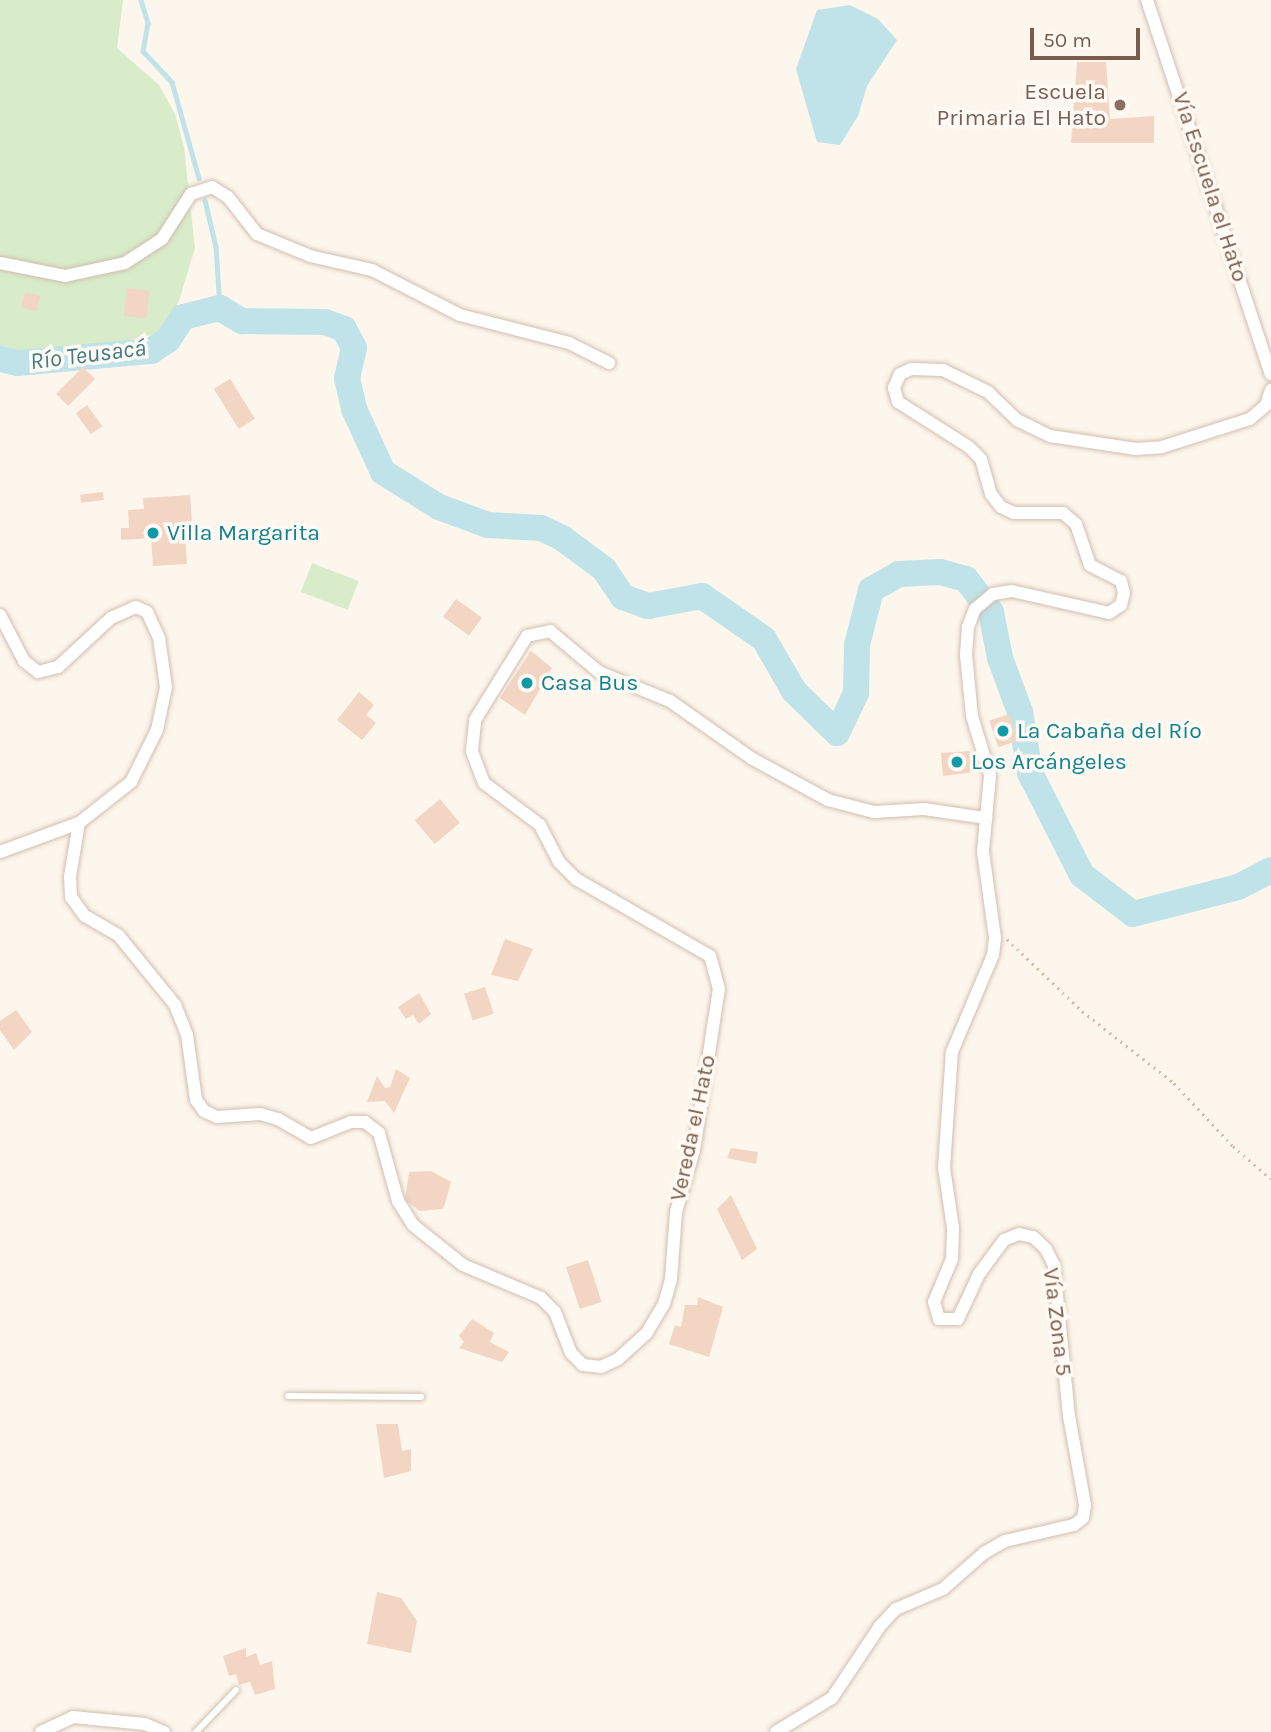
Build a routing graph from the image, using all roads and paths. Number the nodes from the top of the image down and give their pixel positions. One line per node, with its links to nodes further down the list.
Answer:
1 (1147, 0): 4 (street, Vía Escuela el Hato)
2 (0, 262): 3 (street)
3 (609, 362)
4 (1271, 374)
5 (1271, 390): 7 (street, Vía Zona 5)
6 (0, 615): 8 (street)
7 (986, 818): 8 (street, Vereda el Hato); 10 (street, Vía Zona 5)
8 (79, 823): 9 (street)
9 (0, 852)
10 (993, 925): 11 (path); 18 (street, Vía Zona 5)
11 (1271, 1179)
12 (288, 1396): 13 (lane)
13 (421, 1397)
14 (236, 1690): 17 (lane)
15 (41, 1732): 16 (street)
16 (164, 1732)
17 (196, 1732)
18 (776, 1732)

